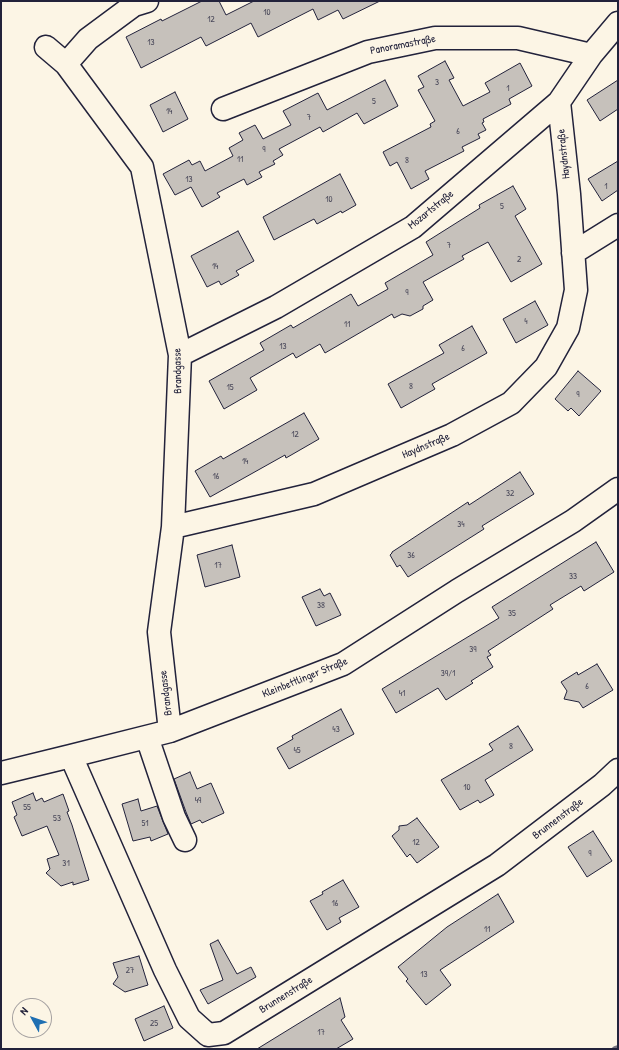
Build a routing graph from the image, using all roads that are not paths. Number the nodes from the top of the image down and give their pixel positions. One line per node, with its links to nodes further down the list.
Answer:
1 (147, 1): 5 (street)
2 (618, 23): 4 (street, Mozartstraße)
3 (46, 47): 5 (street, Brandgasse)
4 (591, 55): 6 (street, Mozartstraße); 7 (street, Panoramastraße)
5 (66, 64): 10 (street, Brandgasse)
6 (559, 102): 9 (street, Haydnstraße); 10 (street, Mozartstraße)
7 (224, 109)
8 (618, 225): 9 (street)
9 (573, 253): 12 (street, Haydnstraße)
10 (180, 355): 12 (street, Brandgasse)
11 (618, 489): 13 (street, Kleinbettlinger Straße)
12 (173, 527): 13 (street, Brandgasse)
13 (170, 731): 14 (street, Kleinbettlinger Straße)
14 (147, 737): 15 (street, Kleinbettlinger Straße); 18 (street)
15 (71, 756): 16 (street, Brunnenstraße); 17 (street, Kleinbettlinger Straße)
16 (618, 770)
17 (1, 773)
18 (185, 840)

